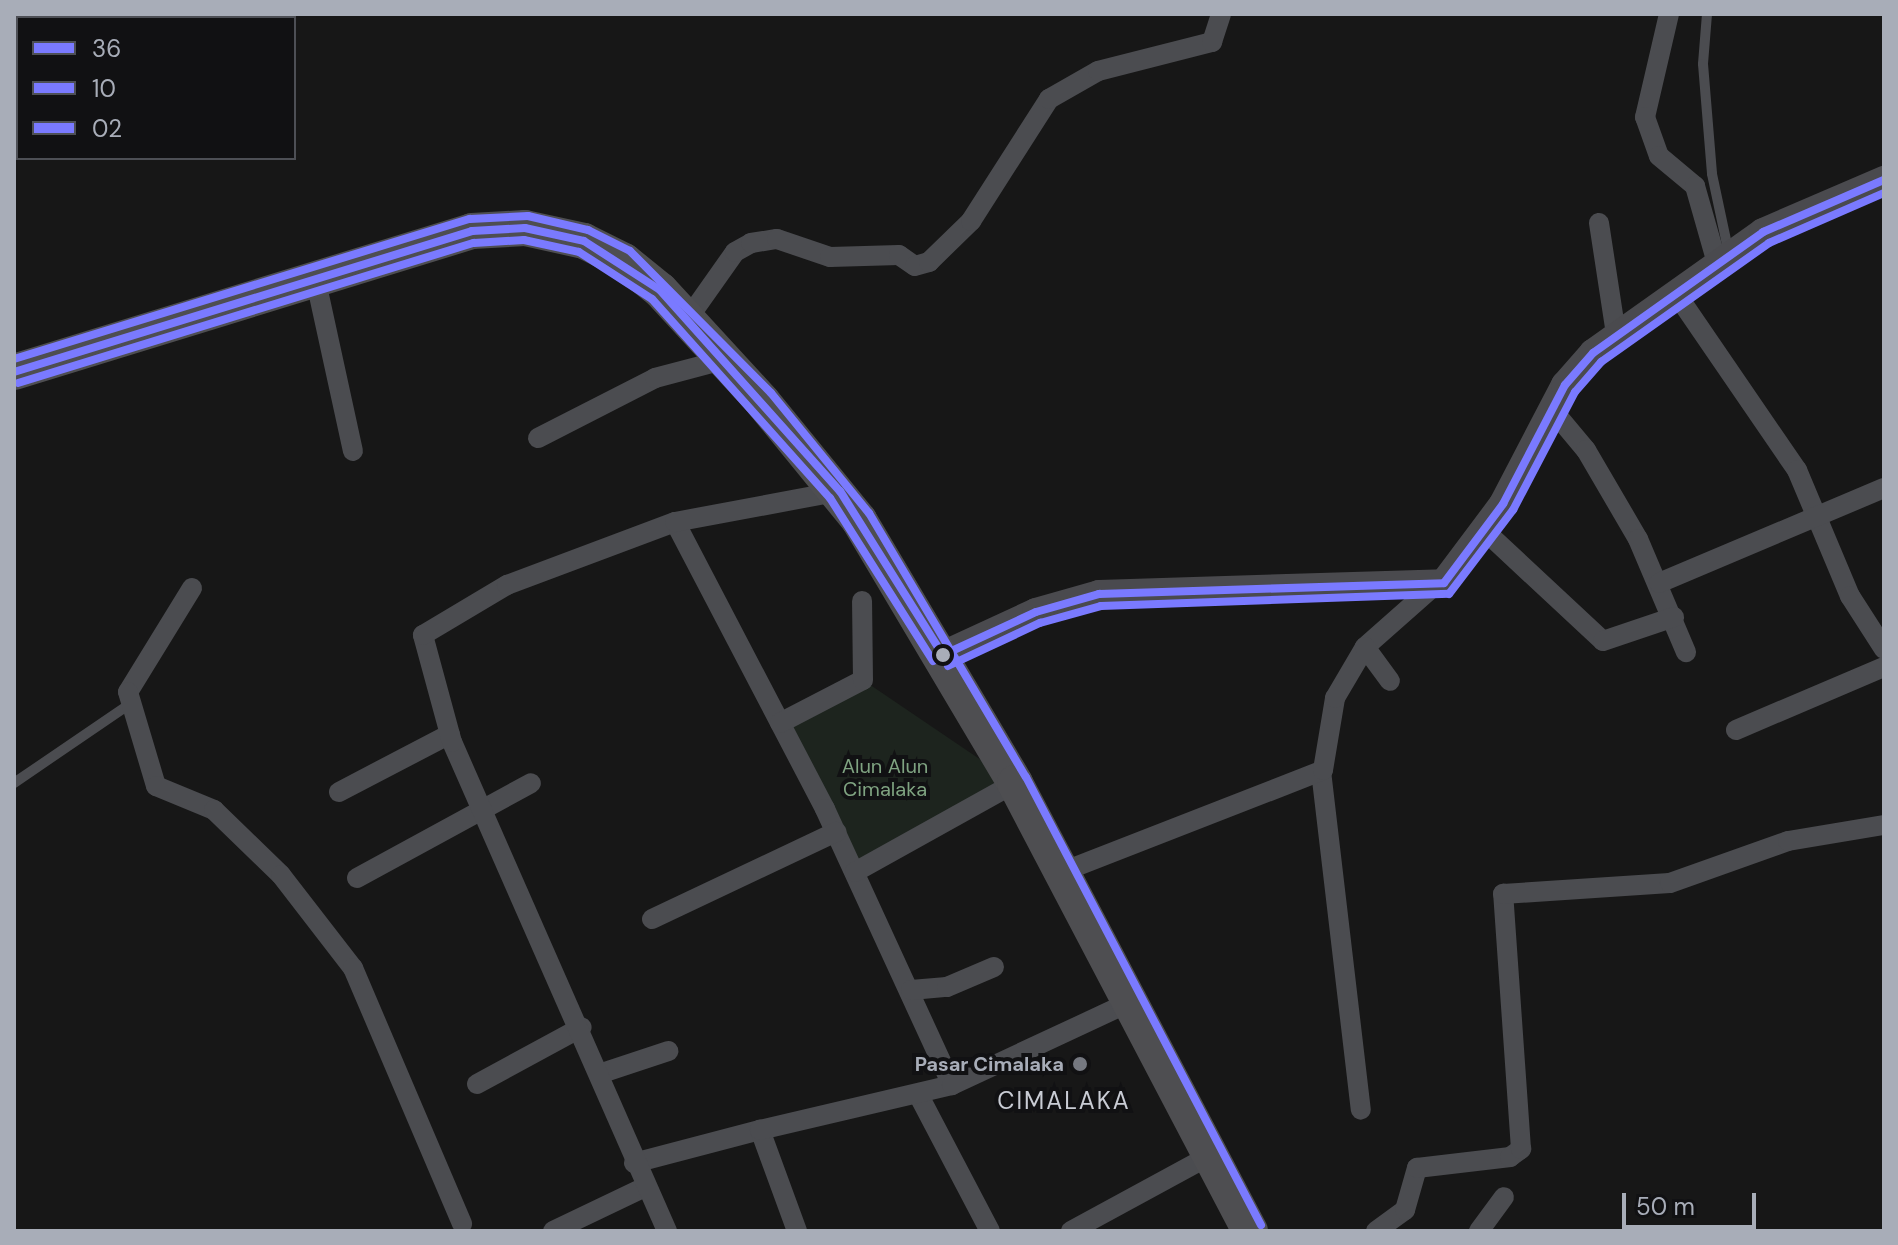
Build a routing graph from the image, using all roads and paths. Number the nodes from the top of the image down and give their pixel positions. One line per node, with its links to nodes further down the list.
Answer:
1 (1221, 14): 9 (street)
2 (1669, 14): 6 (street)
3 (1707, 14): 6 (lane)
4 (1884, 180): 6 (street)
5 (1599, 223): 10 (street)
6 (1723, 259): 8 (street)
7 (315, 277): 9 (highway); 12 (highway); 15 (street)
8 (1675, 292): 10 (street); 18 (street)
9 (687, 320): 11 (highway)
10 (1616, 334): 13 (street)
11 (723, 360): 14 (street); 17 (highway)
12 (14, 372)
13 (1550, 407): 20 (street); 21 (street)
14 (538, 438)
15 (353, 451)
16 (1884, 488): 18 (street)
17 (840, 491): 19 (street); 29 (highway)
18 (1819, 515): 21 (street); 27 (street)
19 (675, 522): 33 (street); 35 (street)
20 (1485, 531): 22 (street); 25 (street)
21 (1659, 583): 25 (street)
22 (1425, 585): 26 (street); 29 (street)
23 (192, 588): 32 (street)
24 (862, 601): 33 (street)
25 (1674, 617): 28 (street)
26 (1365, 647): 31 (street); 36 (street)
27 (1884, 649)
28 (1686, 652)
29 (943, 655): 39 (highway)
30 (1884, 667): 34 (street)
31 (1390, 681)
32 (130, 704): 37 (lane); 63 (street)
33 (780, 723): 43 (street)
34 (1736, 730)
35 (450, 734): 40 (street); 41 (street)
36 (1317, 772): 45 (street); 57 (street)
37 (14, 783)
38 (531, 783): 41 (street)
39 (1015, 783): 44 (street); 45 (highway)
40 (339, 792)
41 (483, 808): 46 (street); 51 (street)
42 (1884, 825): 71 (street)
43 (836, 832): 44 (street); 47 (street)
44 (855, 872): 49 (street)
45 (1062, 872): 50 (highway)
46 (357, 878)
47 (652, 919)
48 (994, 967): 49 (street)
49 (911, 990): 55 (street)
50 (1130, 1002): 55 (street); 59 (highway)
51 (582, 1027): 53 (street); 54 (street)
52 (668, 1051): 53 (street)
53 (602, 1073): 60 (street)
54 (477, 1084)
55 (952, 1085): 56 (street)
56 (918, 1094): 58 (street); 68 (street)
57 (1361, 1110)
58 (760, 1130): 60 (street); 67 (street)
59 (1209, 1156): 69 (street); 70 (highway)
60 (634, 1163): 61 (street)
61 (645, 1187): 65 (street); 66 (street)
62 (1504, 1197): 72 (street)
63 (464, 1228): 64 (street)
64 (441, 1231)
65 (553, 1231)
66 (667, 1231)
67 (797, 1231)
68 (990, 1231)
69 (1071, 1231)
70 (1250, 1231)
71 (1376, 1231)
72 (1479, 1231)

